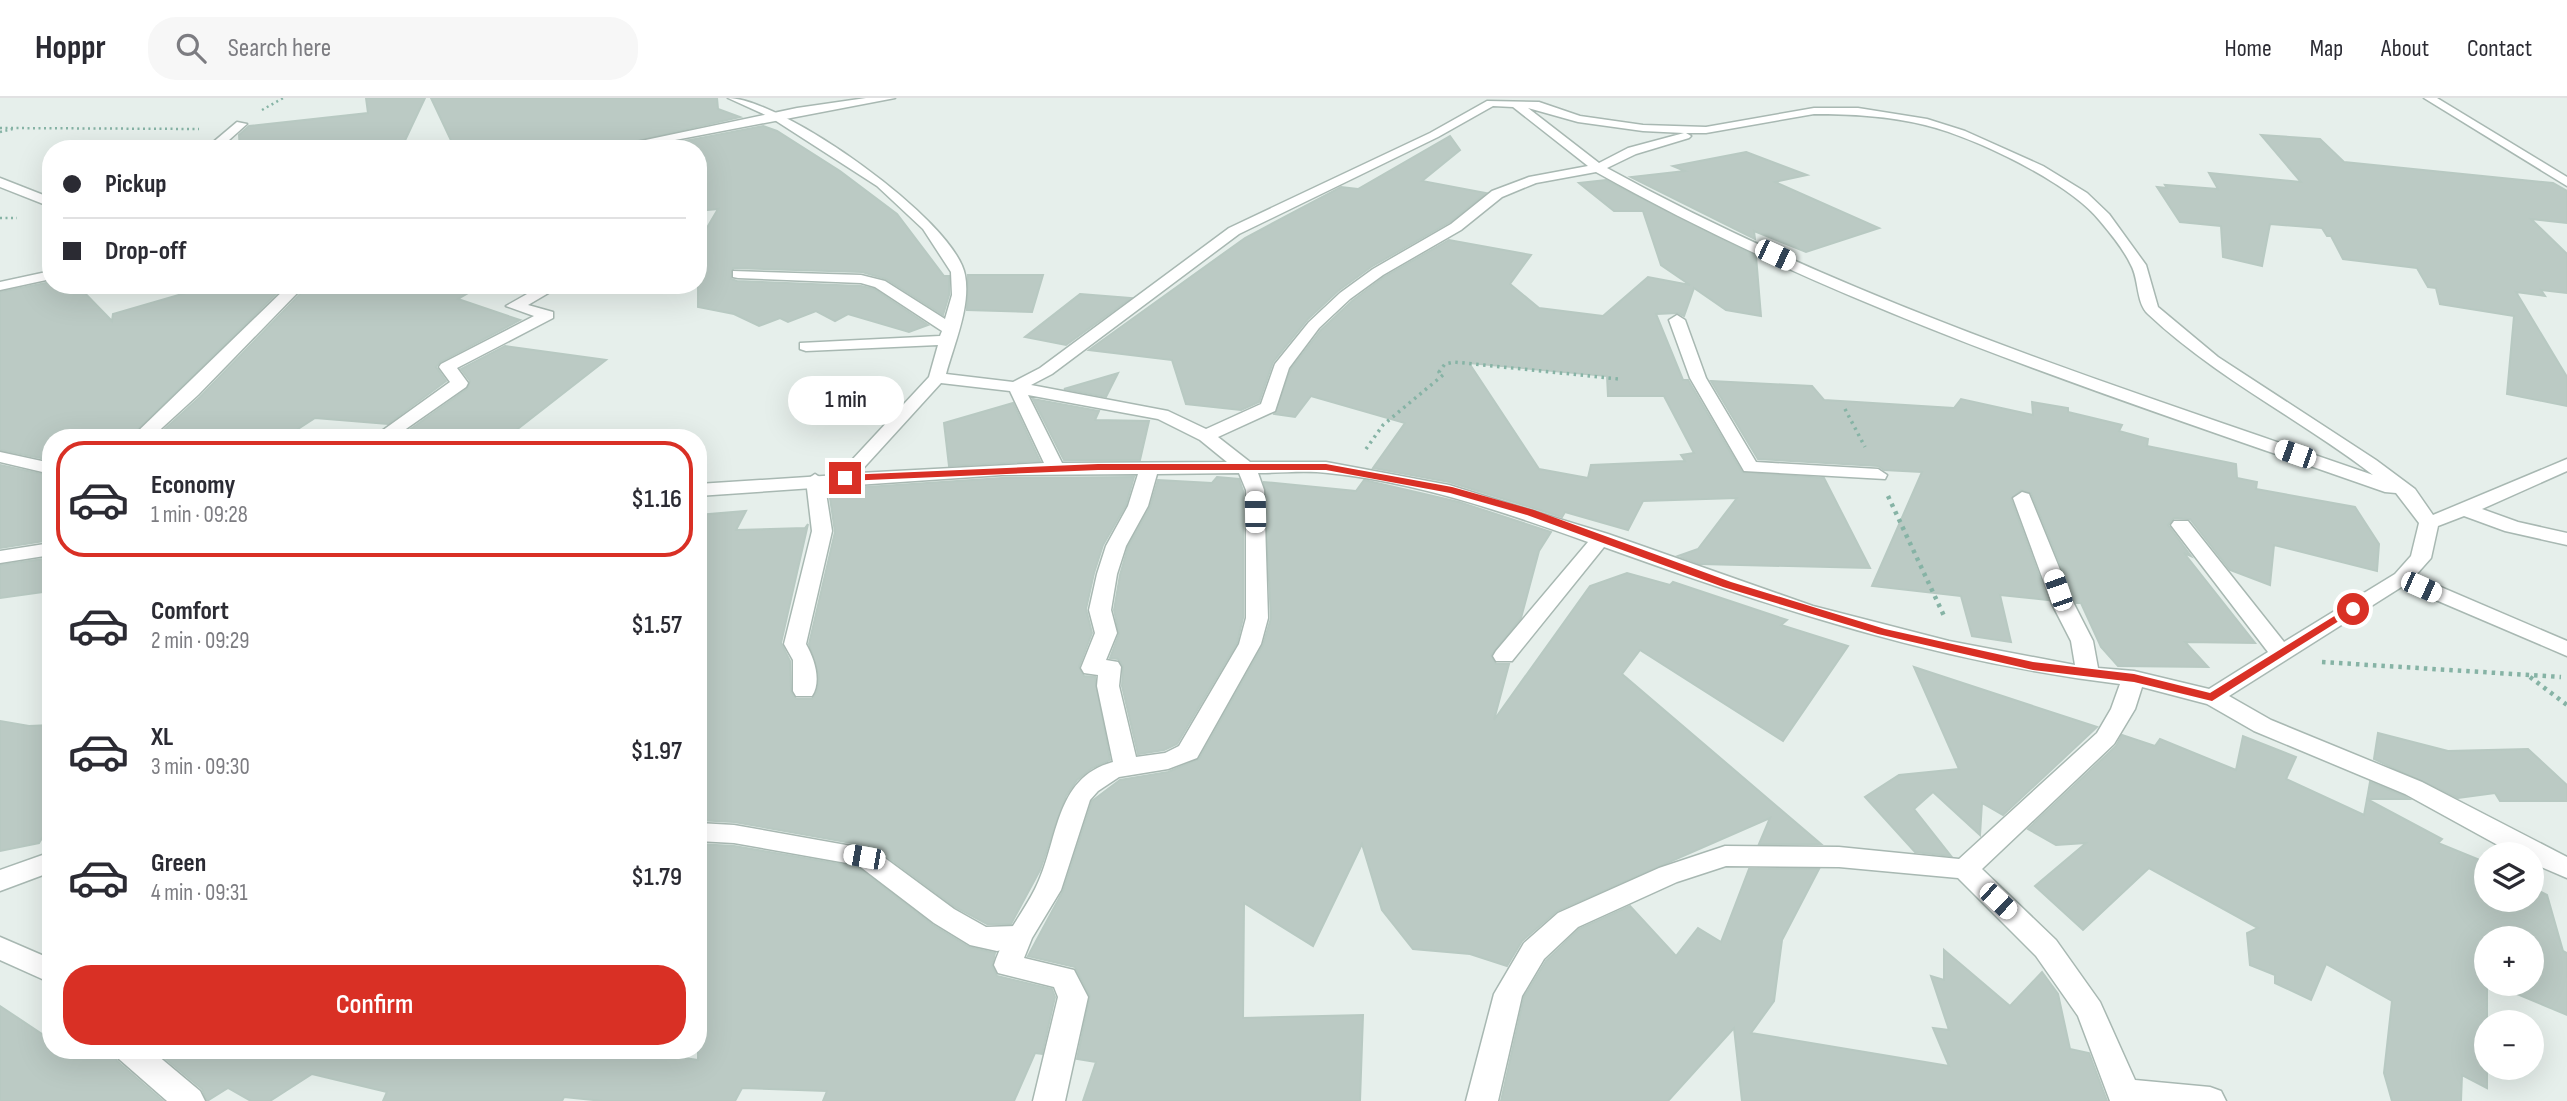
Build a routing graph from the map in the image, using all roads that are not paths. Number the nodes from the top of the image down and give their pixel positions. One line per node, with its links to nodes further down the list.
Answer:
1 (733, 98): 5 (street)
2 (890, 98): 5 (street)
3 (2429, 98): 12 (street)
4 (1514, 102): 7 (street); 10 (street); 23 (street)
5 (774, 115): 9 (street); 20 (street)
6 (236, 127): 8 (street)
7 (1706, 130): 10 (street); 37 (street)
8 (221, 140)
9 (653, 140)
10 (1598, 168): 26 (street); 37 (street)
11 (0, 182): 13 (street)
12 (2567, 182)
13 (42, 199)
14 (738, 274): 20 (street)
15 (42, 277): 16 (street)
16 (0, 286)
17 (289, 294): 24 (street)
18 (537, 294): 25 (street)
19 (1677, 320): 33 (street)
20 (948, 335): 21 (street); 22 (street)
21 (806, 345)
22 (937, 378): 23 (street); 34 (street)
23 (1016, 387): 26 (street); 30 (street)
24 (150, 429)
25 (394, 429)
26 (1206, 436): 32 (street)
27 (0, 457): 29 (street)
28 (2567, 464): 39 (street)
29 (42, 467)
30 (1055, 468): 31 (street); 34 (street)
31 (1149, 468): 32 (street); 54 (street)
32 (1247, 469): 42 (street); 54 (street)
33 (1878, 475)
34 (845, 478): 35 (street)
35 (816, 480): 36 (street); 52 (street)
36 (707, 489)
37 (2407, 494): 40 (street)
38 (2022, 498): 50 (street)
39 (2464, 509): 40 (street); 43 (street)
40 (2428, 523): 46 (street)
41 (2181, 526): 48 (street)
42 (1601, 538): 49 (street); 50 (street)
43 (2567, 538)
44 (42, 550): 45 (street)
45 (0, 557)
46 (2402, 578): 47 (street); 48 (street)
47 (2567, 649)
48 (2281, 654): 53 (street)
49 (1504, 656)
50 (2088, 674): 51 (street)
51 (2134, 678): 53 (street); 58 (street)
52 (804, 691)
53 (2212, 697): 57 (street)
54 (1126, 766): 60 (street)
55 (707, 832): 60 (street)
56 (42, 865): 59 (street)
57 (2567, 868)
58 (1965, 869): 64 (street); 67 (street)
59 (0, 881)
60 (1016, 937): 66 (street)
61 (0, 948): 62 (street)
62 (42, 968)
63 (141, 1059): 65 (street)
64 (2125, 1096): 68 (street)
65 (190, 1101)
66 (1049, 1101)
67 (1482, 1101)
68 (2210, 1101)

